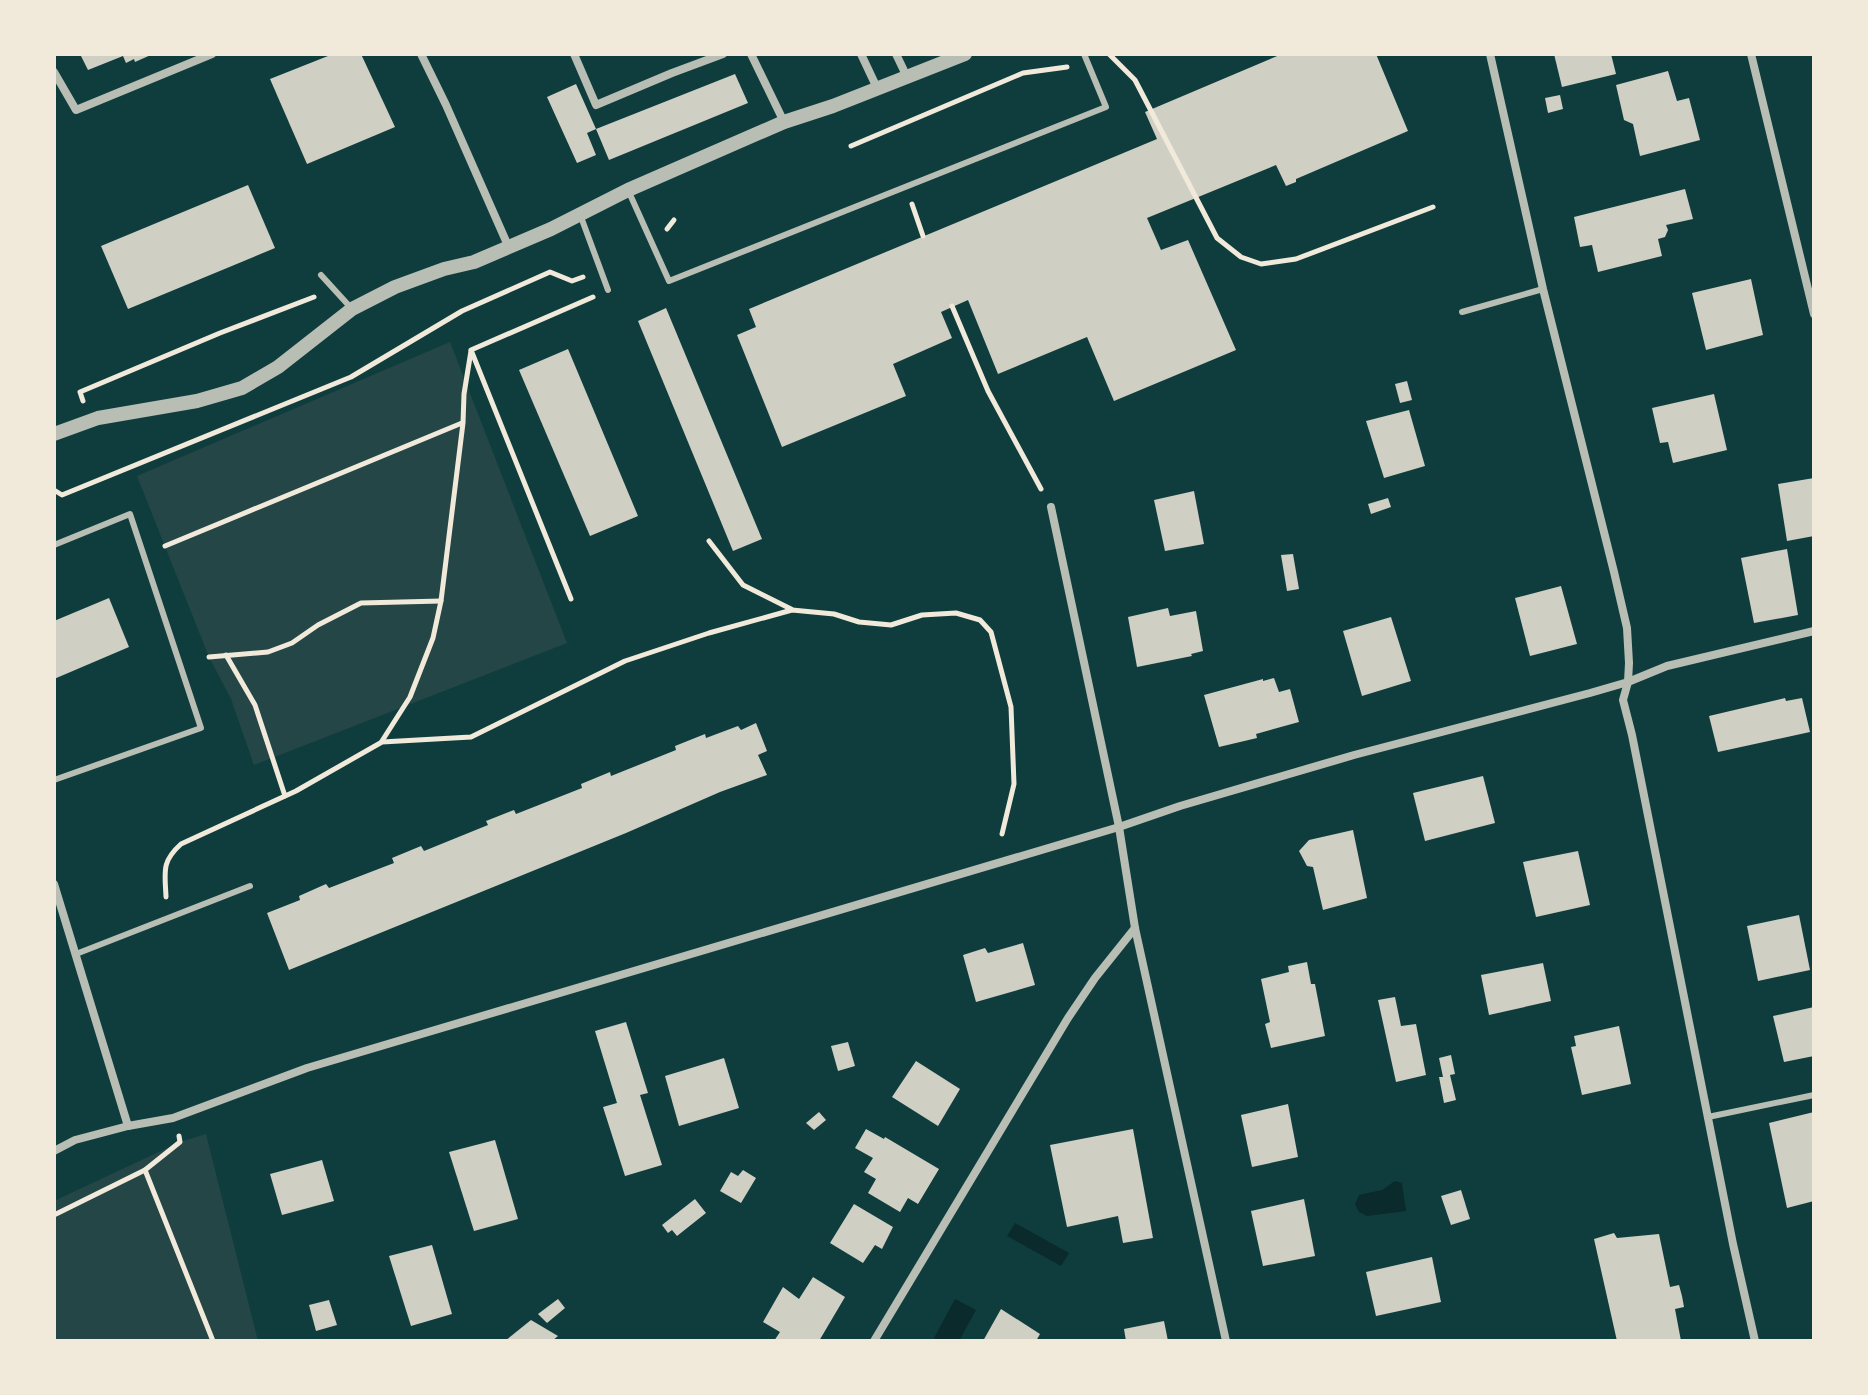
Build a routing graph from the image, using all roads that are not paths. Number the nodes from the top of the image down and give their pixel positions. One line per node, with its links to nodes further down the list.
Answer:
1 (212, 54): 12 (street)
2 (421, 54): 18 (street)
3 (574, 54): 4 (street)
4 (723, 54)
5 (751, 54): 15 (street)
6 (861, 54): 14 (street)
7 (896, 54): 13 (street)
8 (965, 54): 13 (street)
9 (1490, 54): 20 (street)
10 (1751, 54): 24 (street)
11 (1085, 56): 16 (lane)
12 (54, 72)
13 (907, 77): 14 (street)
14 (877, 88): 15 (street)
15 (784, 122): 16 (street)
16 (628, 190): 17 (street)
17 (579, 213): 18 (street); 21 (lane)
18 (509, 248): 22 (street)
19 (321, 275): 22 (lane)
20 (1543, 289): 23 (lane); 29 (street)
21 (608, 290)
22 (352, 309): 25 (street)
23 (1462, 312)
24 (1814, 314)
25 (54, 434)
26 (1051, 507): 31 (street)
27 (54, 545): 30 (lane)
28 (1814, 631): 29 (street)
29 (1628, 682): 31 (street); 37 (street)
30 (54, 780)
31 (1119, 827): 34 (street); 38 (street)
32 (54, 884): 35 (street)
33 (250, 886): 35 (lane)
34 (1135, 928): 40 (street); 41 (street)
35 (76, 954): 38 (street)
36 (1814, 1095): 37 (lane)
37 (1708, 1117): 42 (street)
38 (128, 1126): 39 (street)
39 (54, 1151)
40 (874, 1341)
41 (1226, 1341)
42 (1755, 1341)

